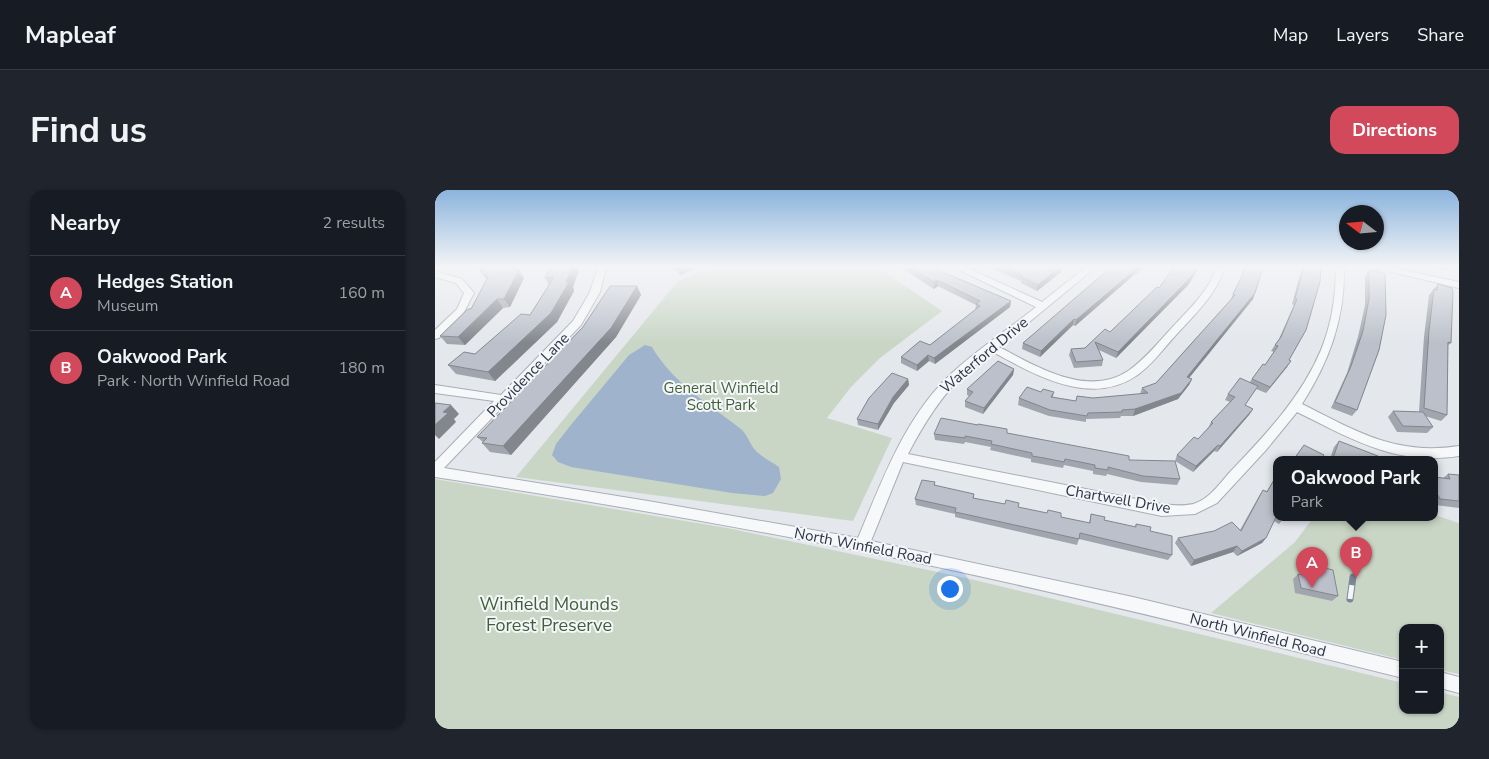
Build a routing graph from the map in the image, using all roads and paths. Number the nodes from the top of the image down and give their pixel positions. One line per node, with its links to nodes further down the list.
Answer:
1 (469, 292): 8 (street)
2 (595, 292): 11 (street, Providence Lane)
3 (1012, 292): 7 (street)
4 (1060, 292): 7 (street, Waterford Drive)
5 (1207, 292): 9 (street)
6 (1339, 292): 12 (street, Chartwell Drive)
7 (1043, 306): 9 (street, Waterford Drive)
8 (435, 336)
9 (992, 347): 14 (street, Waterford Drive)
10 (435, 389): 11 (street)
11 (505, 399): 15 (street, Providence Lane)
12 (1295, 406): 13 (street); 14 (street, Chartwell Drive)
13 (1459, 451)
14 (900, 457): 16 (street, Waterford Drive)
15 (435, 471): 16 (street, North Winfield Road)
16 (862, 545): 17 (street, North Winfield Road)
17 (1399, 669)
18 (1444, 681): 19 (street)
19 (1459, 685)

